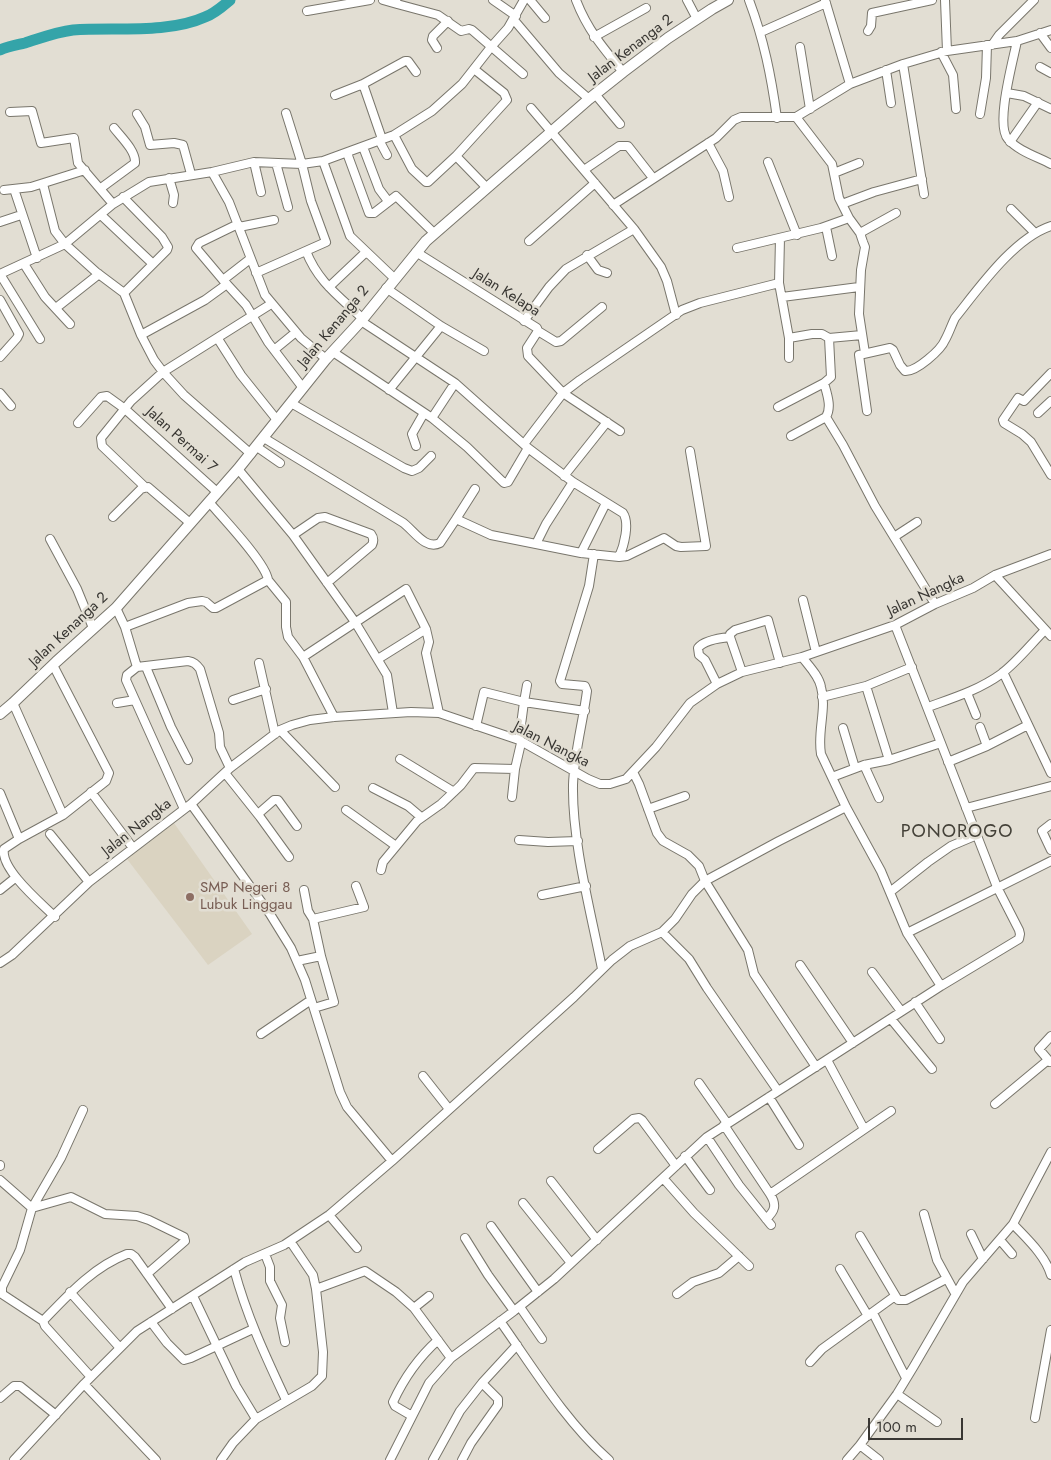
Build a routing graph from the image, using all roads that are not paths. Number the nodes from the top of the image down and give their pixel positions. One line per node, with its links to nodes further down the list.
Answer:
1 (370, 0): 17 (street)
2 (383, 0): 14 (street)
3 (494, 0): 18 (street)
4 (524, 0): 18 (street)
5 (530, 0): 19 (street)
6 (576, 0): 26 (street)
7 (687, 0): 20 (street)
8 (728, 0): 20 (main road, Jalan Kenanga 2)
9 (749, 0): 24 (street)
10 (932, 0): 13 (street)
11 (945, 0): 33 (street)
12 (1034, 0): 28 (street)
13 (917, 1): 23 (street)
14 (397, 2): 21 (street)
15 (826, 2): 24 (street); 43 (street)
16 (646, 8): 26 (street)
17 (307, 11)
18 (515, 18): 30 (street); 46 (street)
19 (545, 18)
20 (697, 19): 39 (main road, Jalan Kenanga 2)
21 (448, 21): 30 (street); 31 (street)
22 (1051, 30): 25 (street)
23 (868, 31)
24 (761, 32): 58 (street)
25 (1040, 33): 27 (street); 32 (street)
26 (594, 37): 39 (street)
27 (1017, 41): 28 (street); 44 (street)
28 (989, 45): 33 (street); 56 (street)
29 (800, 46): 50 (street)
30 (491, 47): 36 (street); 41 (street)
31 (437, 48)
32 (1051, 48)
33 (944, 52): 34 (street); 51 (street)
34 (903, 64): 37 (street); 84 (street)
35 (1040, 68): 40 (street)
36 (474, 69): 62 (street); 69 (street)
37 (886, 70): 43 (street); 48 (street)
38 (416, 72): 42 (street)
39 (623, 72): 46 (main road, Jalan Kenanga 2)
40 (1051, 73)
41 (523, 74)
42 (363, 84): 45 (street); 63 (street)
43 (850, 84): 50 (street)
44 (1007, 93): 47 (street); 64 (street)
45 (335, 95)
46 (592, 97): 59 (street); 61 (main road, Jalan Kenanga 2)
47 (1038, 102): 52 (street); 64 (street)
48 (891, 103)
49 (531, 108): 61 (street)
50 (810, 109): 57 (street)
51 (956, 109)
52 (1051, 109)
53 (10, 112): 77 (street)
54 (286, 113): 75 (street)
55 (137, 114): 81 (street)
56 (980, 114)
57 (796, 117): 58 (street); 80 (street)
58 (777, 118): 65 (street)
59 (620, 124)
60 (114, 128): 87 (street)
61 (552, 132): 78 (street); 88 (main road, Jalan Kenanga 2)
62 (394, 135): 63 (street); 69 (street)
63 (381, 140): 66 (street); 68 (street)
64 (1010, 142): 76 (street)
65 (708, 144): 83 (street); 93 (street)
66 (363, 147): 67 (street); 95 (street)
67 (347, 153): 70 (street); 95 (street)
68 (387, 156)
69 (456, 156): 88 (street)
70 (323, 161): 75 (street); 121 (street)
71 (254, 162): 73 (street); 79 (street); 91 (street)
72 (768, 162): 115 (street)
73 (276, 163): 75 (street); 100 (street)
74 (859, 163): 80 (street)
75 (302, 164): 120 (street)
76 (1051, 164)
77 (85, 170): 86 (street); 87 (street)
78 (584, 170): 83 (street); 85 (street)
79 (212, 172): 81 (street); 108 (street)
80 (834, 173): 98 (street)
81 (191, 174): 82 (street)
82 (169, 178): 94 (street); 96 (street)
83 (653, 178): 99 (street)
84 (922, 179): 92 (street); 98 (street)
85 (595, 183): 99 (street); 117 (street)
86 (43, 184): 89 (street); 118 (street)
87 (101, 188): 97 (street)
88 (487, 188): 112 (main road, Jalan Kenanga 2)
89 (14, 189): 90 (street); 103 (street)
90 (4, 190)
91 (261, 192)
92 (924, 194)
93 (729, 197)
94 (123, 198): 97 (street); 128 (street)
95 (388, 201): 112 (street)
96 (173, 203)
97 (113, 204): 104 (street)
98 (842, 204): 105 (street)
99 (613, 205): 111 (street)
100 (288, 207)
101 (1011, 209): 114 (street)
102 (896, 214): 113 (street)
103 (21, 215): 107 (street); 125 (street)
104 (101, 215): 118 (street); 128 (street)
105 (849, 218): 110 (street); 113 (street)
106 (274, 220): 108 (street)
107 (0, 222)
108 (238, 225): 126 (street); 133 (street)
109 (1051, 226): 114 (street)
110 (826, 227): 115 (street); 124 (street)
111 (634, 230): 123 (street); 144 (street)
112 (434, 233): 122 (main road, Jalan Kenanga 2)
113 (860, 233): 136 (street)
114 (1034, 233): 160 (street)
115 (798, 234): 116 (street)
116 (780, 238): 119 (street); 134 (street)
117 (529, 241)
118 (65, 244): 125 (street); 130 (street)
119 (737, 248)
120 (306, 251): 131 (street); 135 (street)
121 (366, 252): 132 (street); 135 (street)
122 (416, 252): 132 (main road, Jalan Kenanga 2); 147 (street, Jalan Kelapa)
123 (587, 255): 129 (street); 147 (street)
124 (832, 256)
125 (37, 258): 127 (street)
126 (250, 259): 131 (street); 133 (street)
127 (24, 264): 143 (street); 156 (street)
128 (153, 264): 138 (street)
129 (606, 273)
130 (100, 274): 138 (street); 143 (street)
131 (256, 274): 141 (street)
132 (394, 278): 137 (main road, Jalan Kenanga 2)
133 (225, 282): 145 (street); 152 (street)
134 (780, 283): 139 (street); 144 (street)
135 (329, 287): 146 (street)
136 (860, 287): 139 (street); 153 (street)
137 (386, 288): 146 (main road, Jalan Kenanga 2); 149 (street)
138 (124, 293): 152 (street)
139 (782, 297): 154 (street)
140 (0, 300): 162 (street)
141 (271, 304): 145 (street); 151 (street)
142 (602, 307): 150 (street)
143 (56, 308): 148 (street)
144 (676, 314): 172 (street)
145 (253, 316): 157 (street); 158 (street)
146 (362, 320): 161 (main road, Jalan Kenanga 2); 163 (street)
147 (524, 320): 150 (street, Jalan Kelapa)
148 (70, 324)
149 (441, 326): 159 (street); 163 (street)
150 (538, 331): 172 (street, Jalan Kelapa)
151 (296, 332): 158 (street); 161 (street)
152 (141, 335): 165 (street)
153 (862, 335): 155 (street); 160 (street)
154 (789, 338): 155 (street); 164 (street)
155 (829, 338): 168 (street)
156 (40, 339)
157 (218, 339): 165 (street); 182 (street)
158 (274, 350): 169 (street)
159 (484, 351)
160 (865, 353): 178 (street)
161 (330, 355): 169 (main road, Jalan Kenanga 2); 170 (street)
162 (0, 358)
163 (415, 358): 167 (street); 170 (street)
164 (789, 358)
165 (163, 372): 177 (street); 190 (street)
166 (1051, 373): 195 (street)
167 (456, 383): 180 (street); 189 (street)
168 (824, 383): 176 (street); 181 (street)
169 (303, 388): 174 (main road, Jalan Kenanga 2)
170 (389, 390): 180 (street)
171 (0, 393): 175 (street)
172 (563, 394): 183 (street); 189 (street)
173 (1051, 401): 179 (street)
174 (291, 403): 182 (main road, Jalan Kenanga 2); 192 (street)
175 (11, 406)
176 (778, 407)
177 (126, 409): 184 (street, Jalan Permai 7); 198 (street); 200 (street, Jalan Permai 7)
178 (867, 411)
179 (1038, 413)
180 (428, 415): 188 (street); 189 (street)
181 (826, 417): 186 (street); 208 (street)
182 (278, 420): 187 (main road, Jalan Kenanga 2)
183 (606, 422): 185 (street); 196 (street)
184 (78, 423)
185 (620, 431)
186 (791, 436)
187 (264, 438): 190 (main road, Jalan Kenanga 2); 204 (street)
188 (416, 446)
189 (526, 446): 196 (street)
190 (254, 450): 193 (street); 194 (main road, Jalan Kenanga 2)
191 (690, 451): 214 (street)
192 (431, 456)
193 (280, 463)
194 (238, 469): 200 (main road, Jalan Kenanga 2); 207 (street)
195 (1051, 475)
196 (564, 476): 197 (street)
197 (573, 482): 202 (street); 210 (street)
198 (145, 487): 203 (street); 206 (street)
199 (476, 489): 204 (street)
200 (217, 492): 201 (main road, Jalan Kenanga 2)
201 (209, 502): 206 (main road, Jalan Kenanga 2); 216 (street)
202 (606, 503): 211 (street); 214 (street)
203 (113, 517)
204 (456, 518): 210 (street)
205 (917, 522): 208 (street)
206 (190, 523): 220 (main road, Jalan Kenanga 2)
207 (294, 535): 217 (street); 217 (street)
208 (894, 537): 219 (street)
209 (50, 539): 223 (street)
210 (536, 544): 211 (street)
211 (581, 553): 212 (street)
212 (594, 554): 214 (street); 253 (street)
213 (1051, 554): 215 (street, Jalan Nangka)
214 (619, 556)
215 (995, 575): 219 (street, Jalan Nangka); 226 (street)
216 (268, 580): 224 (street); 230 (street)
217 (328, 583): 221 (street)
218 (803, 600): 229 (street)
219 (935, 604): 222 (street, Jalan Nangka)
220 (116, 608): 223 (main road, Jalan Kenanga 2); 224 (street)
221 (355, 622): 225 (street); 230 (street); 232 (street)
222 (895, 625): 229 (street, Jalan Nangka); 238 (street)
223 (93, 628): 235 (main road, Jalan Kenanga 2)
224 (125, 628): 236 (street)
225 (426, 629): 232 (street); 256 (street)
226 (1045, 630): 227 (street); 240 (street)
227 (1051, 636)
228 (730, 637): 234 (street); 239 (street); 241 (street)
229 (816, 652): 231 (street, Jalan Nangka)
230 (302, 657): 258 (street)
231 (802, 657): 234 (street, Jalan Nangka); 246 (street)
232 (378, 659): 255 (street)
233 (259, 663): 244 (street)
234 (780, 663): 239 (street, Jalan Nangka)
235 (53, 665): 250 (main road, Jalan Kenanga 2); 282 (street)
236 (137, 667): 237 (street); 247 (street)
237 (146, 667): 267 (street); 274 (street)
238 (912, 667): 243 (street); 252 (street)
239 (742, 672): 241 (street, Jalan Nangka)
240 (1003, 672): 245 (street); 259 (street)
241 (717, 684): 276 (street, Jalan Nangka)
242 (527, 685): 249 (street)
243 (866, 686): 246 (street); 269 (street)
244 (266, 689): 248 (street); 263 (street)
245 (967, 693): 252 (street); 257 (street)
246 (822, 697): 278 (street)
247 (135, 700): 251 (street); 288 (street)
248 (233, 700)
249 (524, 702): 253 (street); 260 (street); 264 (street)
250 (13, 703): 254 (main road, Jalan Kenanga 2); 294 (street)
251 (117, 703)
252 (928, 707): 265 (street)
253 (585, 711): 275 (street)
254 (0, 713)
255 (393, 713): 256 (street, Jalan Nangka); 258 (street, Jalan Nangka)
256 (439, 713): 260 (street, Jalan Nangka)
257 (976, 716)
258 (334, 717): 263 (street, Jalan Nangka)
259 (1028, 725): 266 (street); 277 (street)
260 (476, 726): 264 (street, Jalan Nangka)
261 (980, 727): 266 (street)
262 (843, 728): 272 (street)
263 (278, 732): 274 (street, Jalan Nangka); 280 (street)
264 (520, 742): 273 (street); 275 (street, Jalan Nangka)
265 (941, 743): 269 (street); 270 (street)
266 (987, 746): 270 (street)
267 (188, 760)
268 (400, 760): 283 (street)
269 (888, 760): 271 (street)
270 (948, 762): 290 (street)
271 (864, 765): 272 (street); 287 (street)
272 (855, 768): 278 (street)
273 (515, 769): 283 (street); 286 (street)
274 (227, 770): 288 (street, Jalan Nangka); 293 (street)
275 (574, 772): 276 (street, Jalan Nangka); 302 (street)
276 (633, 772): 291 (street)
277 (1051, 774)
278 (832, 777): 289 (street)
279 (1051, 786): 290 (street)
280 (335, 787)
281 (373, 788): 295 (street)
282 (91, 792): 294 (street); 304 (street)
283 (454, 792): 295 (street)
284 (0, 793): 300 (street)
285 (685, 796): 291 (street)
286 (512, 797)
287 (879, 798)
288 (188, 806): 304 (street, Jalan Nangka); 324 (street)
289 (846, 807): 310 (street); 317 (street)
290 (966, 808): 299 (street)
291 (648, 809): 310 (street)
292 (346, 810): 303 (street)
293 (258, 814): 297 (street); 306 (street)
294 (63, 815): 300 (street)
295 (421, 817): 303 (street)
296 (1051, 824): 305 (street)
297 (297, 826)
298 (50, 834): 311 (street)
299 (977, 835): 314 (street); 317 (street)
300 (19, 838): 309 (street)
301 (519, 840): 302 (street)
302 (578, 841): 313 (street)
303 (396, 846): 308 (street)
304 (133, 848): 311 (street, Jalan Nangka)
305 (1051, 850)
306 (289, 858)
307 (1051, 860): 314 (street)
308 (381, 870)
309 (15, 878): 315 (street); 319 (street)
310 (705, 881): 321 (street); 341 (street)
311 (89, 882): 319 (street, Jalan Nangka)
312 (356, 886): 320 (street)
313 (586, 886): 318 (street); 327 (street)
314 (997, 887): 322 (street); 329 (street)
315 (0, 890)
316 (304, 890): 320 (street)
317 (890, 892): 322 (street)
318 (542, 896)
319 (55, 917): 325 (street, Jalan Nangka)
320 (313, 919): 323 (street)
321 (662, 932): 327 (street); 345 (street)
322 (907, 933): 329 (street)
323 (321, 956): 324 (street); 332 (street)
324 (297, 962): 330 (street)
325 (0, 963)
326 (800, 965): 338 (street)
327 (602, 969): 349 (street)
328 (872, 972): 333 (street)
329 (941, 986): 331 (street)
330 (311, 1000): 332 (street); 335 (street)
331 (915, 1002): 333 (street); 337 (street)
332 (314, 1008): 358 (street)
333 (901, 1011): 334 (street)
334 (890, 1019): 338 (street); 342 (street)
335 (262, 1034)
336 (1051, 1036): 340 (street)
337 (940, 1039)
338 (853, 1043): 339 (street)
339 (827, 1060): 341 (street); 352 (street)
340 (1049, 1062): 347 (street)
341 (816, 1067): 345 (street)
342 (932, 1069)
343 (423, 1076): 349 (street)
344 (699, 1083): 351 (street)
345 (778, 1091): 346 (street)
346 (769, 1097): 351 (street); 354 (street)
347 (995, 1104)
348 (83, 1110): 366 (street)
349 (449, 1110): 358 (street)
350 (891, 1111): 352 (street)
351 (726, 1124): 353 (street); 364 (street)
352 (864, 1129): 364 (street)
353 (707, 1137): 357 (street); 364 (street)
354 (799, 1145)
355 (598, 1148): 359 (street)
356 (1051, 1152): 369 (street)
357 (685, 1156): 359 (street); 363 (street)
358 (392, 1161): 368 (street)
359 (676, 1166): 360 (street)
360 (663, 1178): 374 (street); 380 (street)
361 (0, 1180): 366 (street)
362 (551, 1181): 374 (street)
363 (710, 1190)
364 (770, 1194)
365 (523, 1202): 382 (street)
366 (32, 1208): 386 (street); 402 (street)
367 (924, 1214): 388 (street)
368 (329, 1215): 376 (street); 377 (street)
369 (1013, 1224): 375 (street); 387 (street)
370 (491, 1226): 391 (street)
371 (972, 1234): 381 (street)
372 (860, 1236): 396 (street)
373 (465, 1238): 399 (street)
374 (597, 1240): 382 (street)
375 (1000, 1240): 379 (street); 381 (street)
376 (290, 1241): 378 (street); 389 (street)
377 (358, 1248)
378 (265, 1254): 384 (street); 408 (street)
379 (1012, 1254)
380 (739, 1256): 383 (street); 393 (street)
381 (983, 1259): 392 (street)
382 (571, 1264): 391 (street)
383 (749, 1266)
384 (234, 1269): 394 (street); 404 (street)
385 (840, 1269): 400 (street)
386 (147, 1274): 390 (street); 398 (street)
387 (1051, 1275)
388 (946, 1279): 392 (street); 396 (street)
389 (316, 1289): 397 (street); 420 (street)
390 (70, 1292): 402 (street); 411 (street)
391 (538, 1292): 399 (street)
392 (955, 1293): 415 (street)
393 (677, 1294)
394 (193, 1296): 398 (street); 409 (street)
395 (429, 1296): 397 (street)
396 (895, 1296): 400 (street)
397 (414, 1308): 407 (street)
398 (172, 1309): 403 (street)
399 (517, 1309): 401 (street); 406 (street)
400 (870, 1314): 413 (street); 415 (street)
401 (500, 1321): 410 (street); 412 (street)
402 (43, 1322): 414 (street)
403 (152, 1322): 409 (street); 411 (street)
404 (253, 1329): 409 (street); 420 (street)
405 (1051, 1330): 423 (street)
406 (542, 1339)
407 (438, 1340): 412 (street); 422 (street)
408 (285, 1342)
409 (216, 1345): 424 (street)
410 (517, 1345): 417 (street); 433 (street)
411 (120, 1348): 414 (street)
412 (451, 1358): 422 (street)
413 (810, 1362)
414 (91, 1377): 416 (street)
415 (906, 1378): 418 (street)
416 (84, 1384): 421 (street); 428 (street)
417 (482, 1384): 431 (street); 432 (street)
418 (897, 1394): 425 (street); 426 (street)
419 (0, 1398): 421 (street)
420 (286, 1400): 424 (street)
421 (56, 1415): 427 (street)
422 (412, 1416): 430 (street)
423 (1035, 1418)
424 (256, 1419): 429 (street)
425 (937, 1422)
426 (860, 1445): 434 (street); 435 (street)
427 (14, 1460)
428 (156, 1460)
429 (221, 1460)
430 (390, 1460)
431 (433, 1460)
432 (462, 1460)
433 (609, 1460)
434 (847, 1460)
435 (879, 1460)

